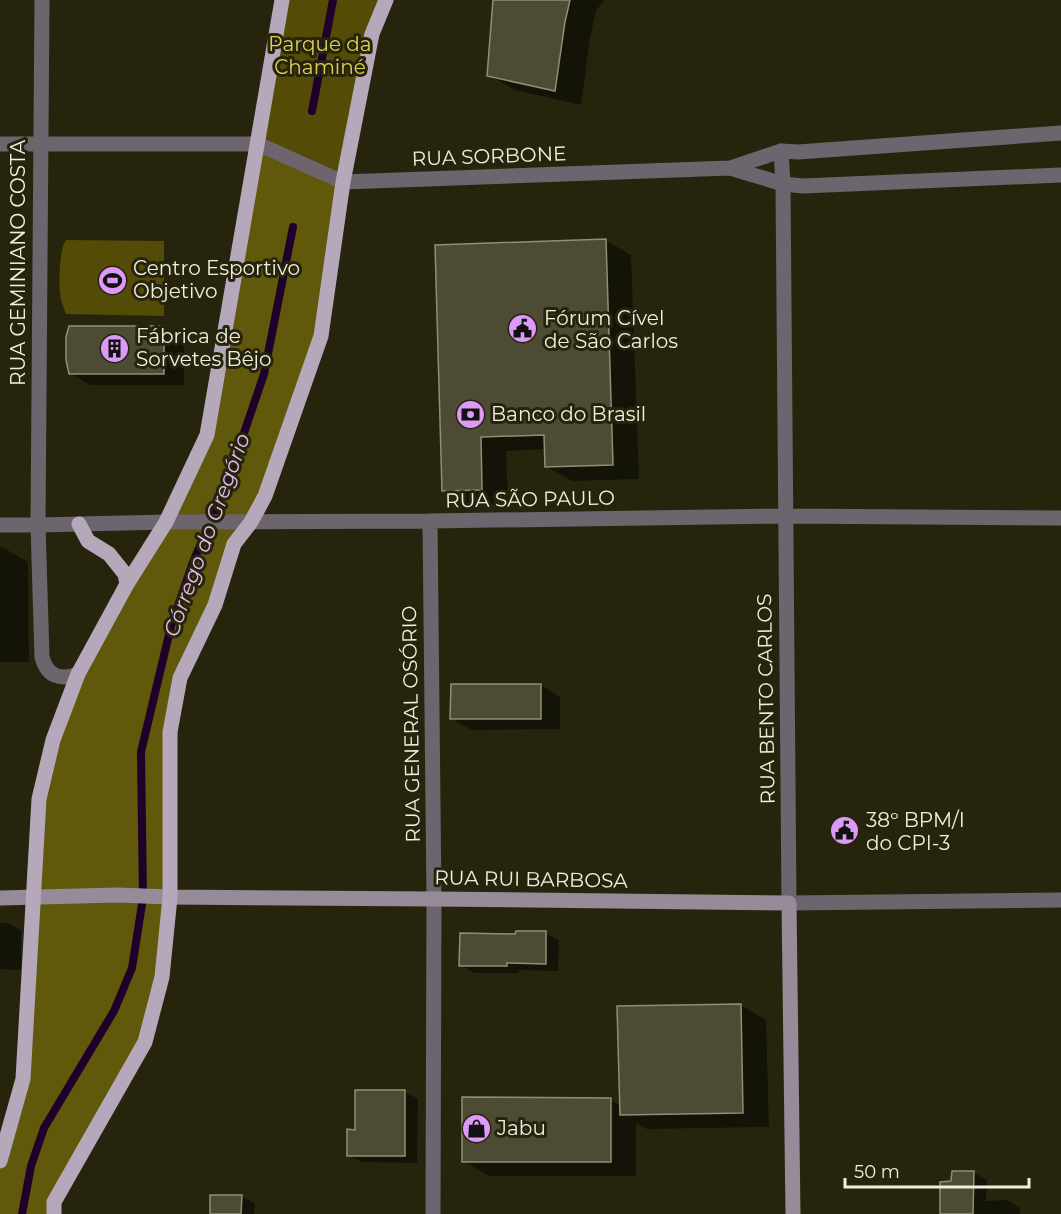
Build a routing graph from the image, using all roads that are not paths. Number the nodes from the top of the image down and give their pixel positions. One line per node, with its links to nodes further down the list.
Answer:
1 (42, 0): 6 (street, RUA GEMINIANO COSTA)
2 (282, 0): 7 (main road)
3 (386, 0): 11 (main road)
4 (1061, 133): 8 (street, RUA SORBONE)
5 (0, 144): 6 (street)
6 (40, 144): 7 (street); 20 (street, RUA GEMINIANO COSTA)
7 (258, 144): 11 (street, RUA SORBONE); 16 (main road)
8 (781, 152): 9 (street, RUA SORBONE); 12 (street, RUA BENTO CARLOS)
9 (730, 168): 11 (street, RUA SORBONE); 12 (street, RUA SORBONE)
10 (1061, 175): 12 (street, RUA SORBONE)
11 (344, 182): 17 (main road)
12 (783, 184): 13 (street, RUA BENTO CARLOS)
13 (785, 516): 14 (street, RUA SÃO PAULO); 15 (street, RUA SÃO PAULO); 28 (street, RUA BENTO CARLOS)
14 (1061, 518)
15 (430, 521): 17 (street, RUA SÃO PAULO); 26 (street, RUA GENERAL OSÓRIO)
16 (166, 522): 17 (street, RUA SÃO PAULO); 18 (street, RUA SÃO PAULO); 21 (main road)
17 (246, 522): 23 (main road)
18 (79, 524): 20 (street, RUA SÃO PAULO); 21 (main road)
19 (0, 525): 20 (street, RUA SÃO PAULO)
20 (38, 525): 22 (street, RUA GEMINIANO COSTA)
21 (127, 584): 22 (main road)
22 (78, 674): 25 (main road)
23 (166, 897): 25 (main road, RUA RUI BARBOSA); 26 (main road, RUA RUI BARBOSA); 30 (main road)
24 (0, 898): 25 (main road, RUA RUI BARBOSA)
25 (33, 898): 29 (main road)
26 (434, 899): 28 (main road, RUA RUI BARBOSA); 31 (street, RUA GENERAL OSÓRIO)
27 (1061, 900): 28 (street, RUA RUI BARBOSA)
28 (789, 903): 32 (main road, RUA BENTO CARLOS)
29 (0, 1161)
30 (54, 1214)
31 (433, 1214)
32 (794, 1214)

